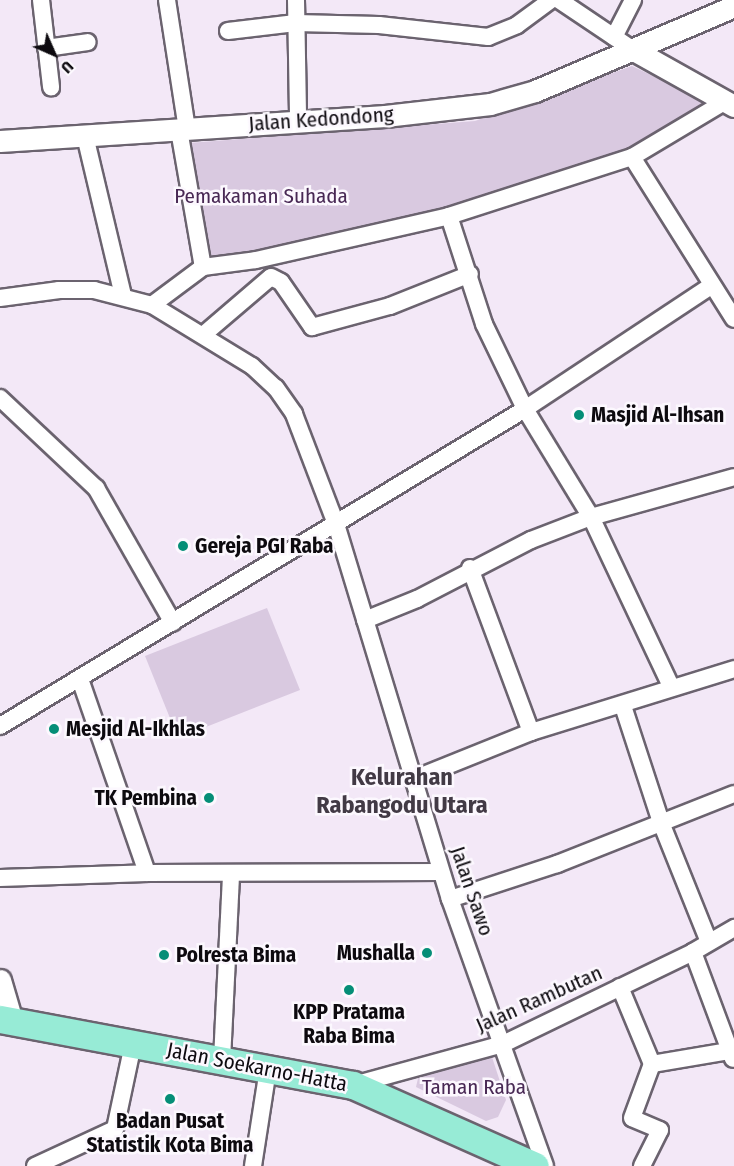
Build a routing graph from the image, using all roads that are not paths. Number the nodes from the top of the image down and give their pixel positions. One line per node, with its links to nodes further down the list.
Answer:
1 (41, 0): 12 (street)
2 (167, 0): 17 (street)
3 (296, 0): 8 (street)
4 (550, 0): 8 (street)
5 (559, 0): 10 (street)
6 (633, 0): 10 (street)
7 (734, 6): 13 (street, Jalan Kedondong)
8 (297, 22): 9 (street); 16 (street)
9 (228, 31)
10 (614, 37): 13 (street)
11 (88, 42): 12 (street)
12 (46, 48): 14 (street)
13 (632, 49): 15 (street); 16 (street, Jalan Kedondong)
14 (51, 87)
15 (730, 103): 20 (street)
16 (298, 120): 17 (street, Jalan Kedondong)
17 (183, 130): 18 (street, Jalan Kedondong); 22 (street)
18 (85, 136): 19 (street, Jalan Kedondong); 25 (street)
19 (0, 140)
20 (632, 157): 21 (street); 24 (street)
21 (449, 216): 22 (street); 23 (street)
22 (203, 267): 27 (street)
23 (470, 274): 29 (street); 31 (street)
24 (711, 286): 28 (street); 31 (street)
25 (123, 295): 26 (street, Jalan Sawo); 27 (street, Jalan Sawo)
26 (0, 298)
27 (152, 304): 29 (street, Jalan Sawo)
28 (734, 319)
29 (203, 334): 34 (street, Jalan Sawo)
30 (0, 398): 37 (street)
31 (525, 409): 33 (street); 34 (street)
32 (734, 477): 33 (street)
33 (591, 517): 35 (street); 40 (street)
34 (336, 524): 36 (street, Jalan Sawo); 37 (street)
35 (470, 568): 36 (street); 43 (street)
36 (365, 620): 44 (street, Jalan Sawo)
37 (173, 623): 39 (street)
38 (734, 669): 40 (street)
39 (80, 679): 42 (street); 48 (street)
40 (672, 688): 41 (street)
41 (623, 706): 43 (street); 46 (street)
42 (0, 726)
43 (531, 732): 44 (street)
44 (414, 779): 47 (street, Jalan Sawo)
45 (734, 794): 46 (street)
46 (662, 825): 51 (street); 53 (street)
47 (441, 872): 49 (street); 51 (street, Jalan Sawo)
48 (147, 873): 49 (street); 50 (street)
49 (231, 873): 61 (street)
50 (0, 878)
51 (450, 899): 59 (street, Jalan Sawo)
52 (734, 928): 53 (street, Jalan Rambutan)
53 (709, 942): 54 (street, Jalan Rambutan)
54 (693, 952): 56 (street, Jalan Rambutan); 60 (street)
55 (0, 980): 57 (street)
56 (620, 987): 59 (street, Jalan Rambutan); 62 (street)
57 (6, 1020): 58 (highway, Jalan Soekarno-Hatta)
58 (133, 1044): 61 (highway, Jalan Soekarno-Hatta); 65 (street)
59 (503, 1044): 64 (street, Jalan Rambutan); 68 (street, Jalan Sawo)
60 (732, 1055): 62 (street)
61 (222, 1060): 63 (highway, Jalan Soekarno-Hatta)
62 (652, 1064): 69 (street)
63 (268, 1069): 64 (highway, Jalan Soekarno-Hatta); 66 (street)
64 (352, 1085): 67 (highway, Jalan Soekarno-Hatta)
65 (35, 1166)
66 (253, 1166)
67 (536, 1166)
68 (545, 1166)
69 (642, 1166)

